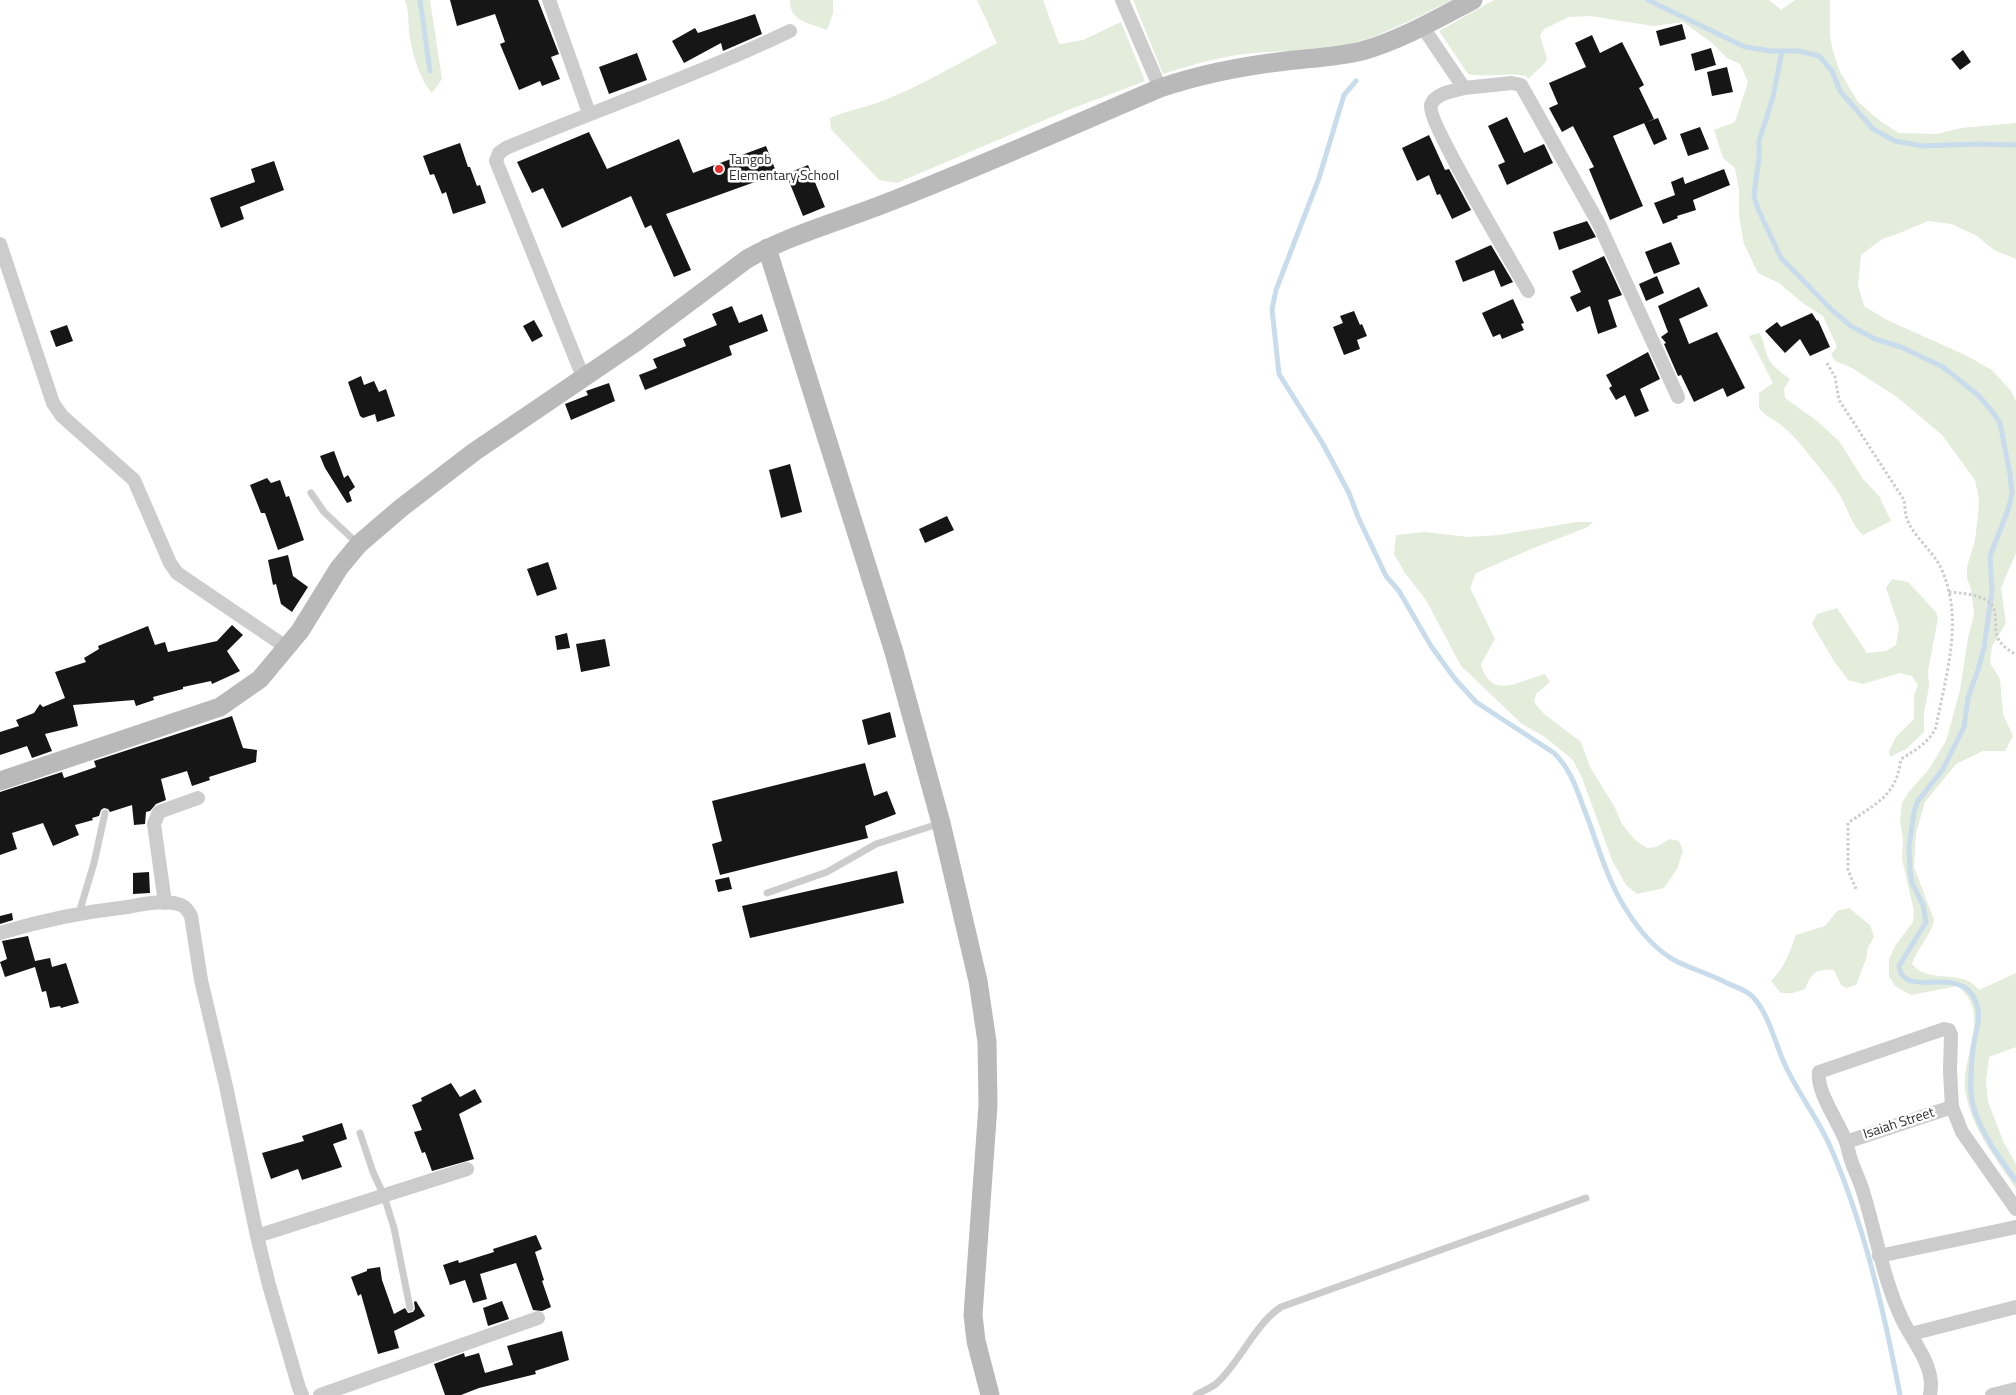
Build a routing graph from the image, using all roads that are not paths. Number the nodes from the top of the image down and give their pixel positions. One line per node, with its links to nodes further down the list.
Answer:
1 (549, 0): 8 (street)
2 (1122, 0): 6 (street)
3 (1473, 0): 4 (street)
4 (1422, 26): 6 (street); 7 (street)
5 (790, 31): 8 (street)
6 (1160, 88): 10 (street)
7 (1464, 88): 11 (street); 13 (street)
8 (589, 113): 12 (street)
9 (0, 244): 16 (street)
10 (767, 248): 12 (street); 20 (street)
11 (1528, 291)
12 (583, 376): 15 (street)
13 (1678, 398)
14 (311, 493): 15 (lane)
15 (359, 544): 16 (street)
16 (286, 647): 17 (street)
17 (0, 780)
18 (198, 798): 22 (street)
19 (105, 813): 23 (lane)
20 (941, 823): 21 (lane); 42 (street)
21 (767, 893)
22 (165, 902): 23 (street); 33 (street)
23 (79, 913): 24 (street)
24 (0, 933)
25 (1952, 1107): 27 (street, Isaiah Street); 27 (street); 31 (street)
26 (360, 1133): 29 (lane)
27 (1846, 1142): 34 (street)
28 (467, 1169): 29 (street)
29 (384, 1196): 33 (street); 36 (lane)
30 (1586, 1198): 43 (lane)
31 (2016, 1209)
32 (2016, 1227): 34 (street)
33 (257, 1236): 40 (street)
34 (1879, 1256): 38 (street)
35 (2016, 1307): 38 (street)
36 (410, 1308)
37 (538, 1318): 41 (street)
38 (1911, 1334): 44 (street)
39 (2016, 1389): 45 (street)
40 (302, 1395)
41 (320, 1395)
42 (990, 1395)
43 (1196, 1395)
44 (1930, 1395)
45 (1992, 1395)

